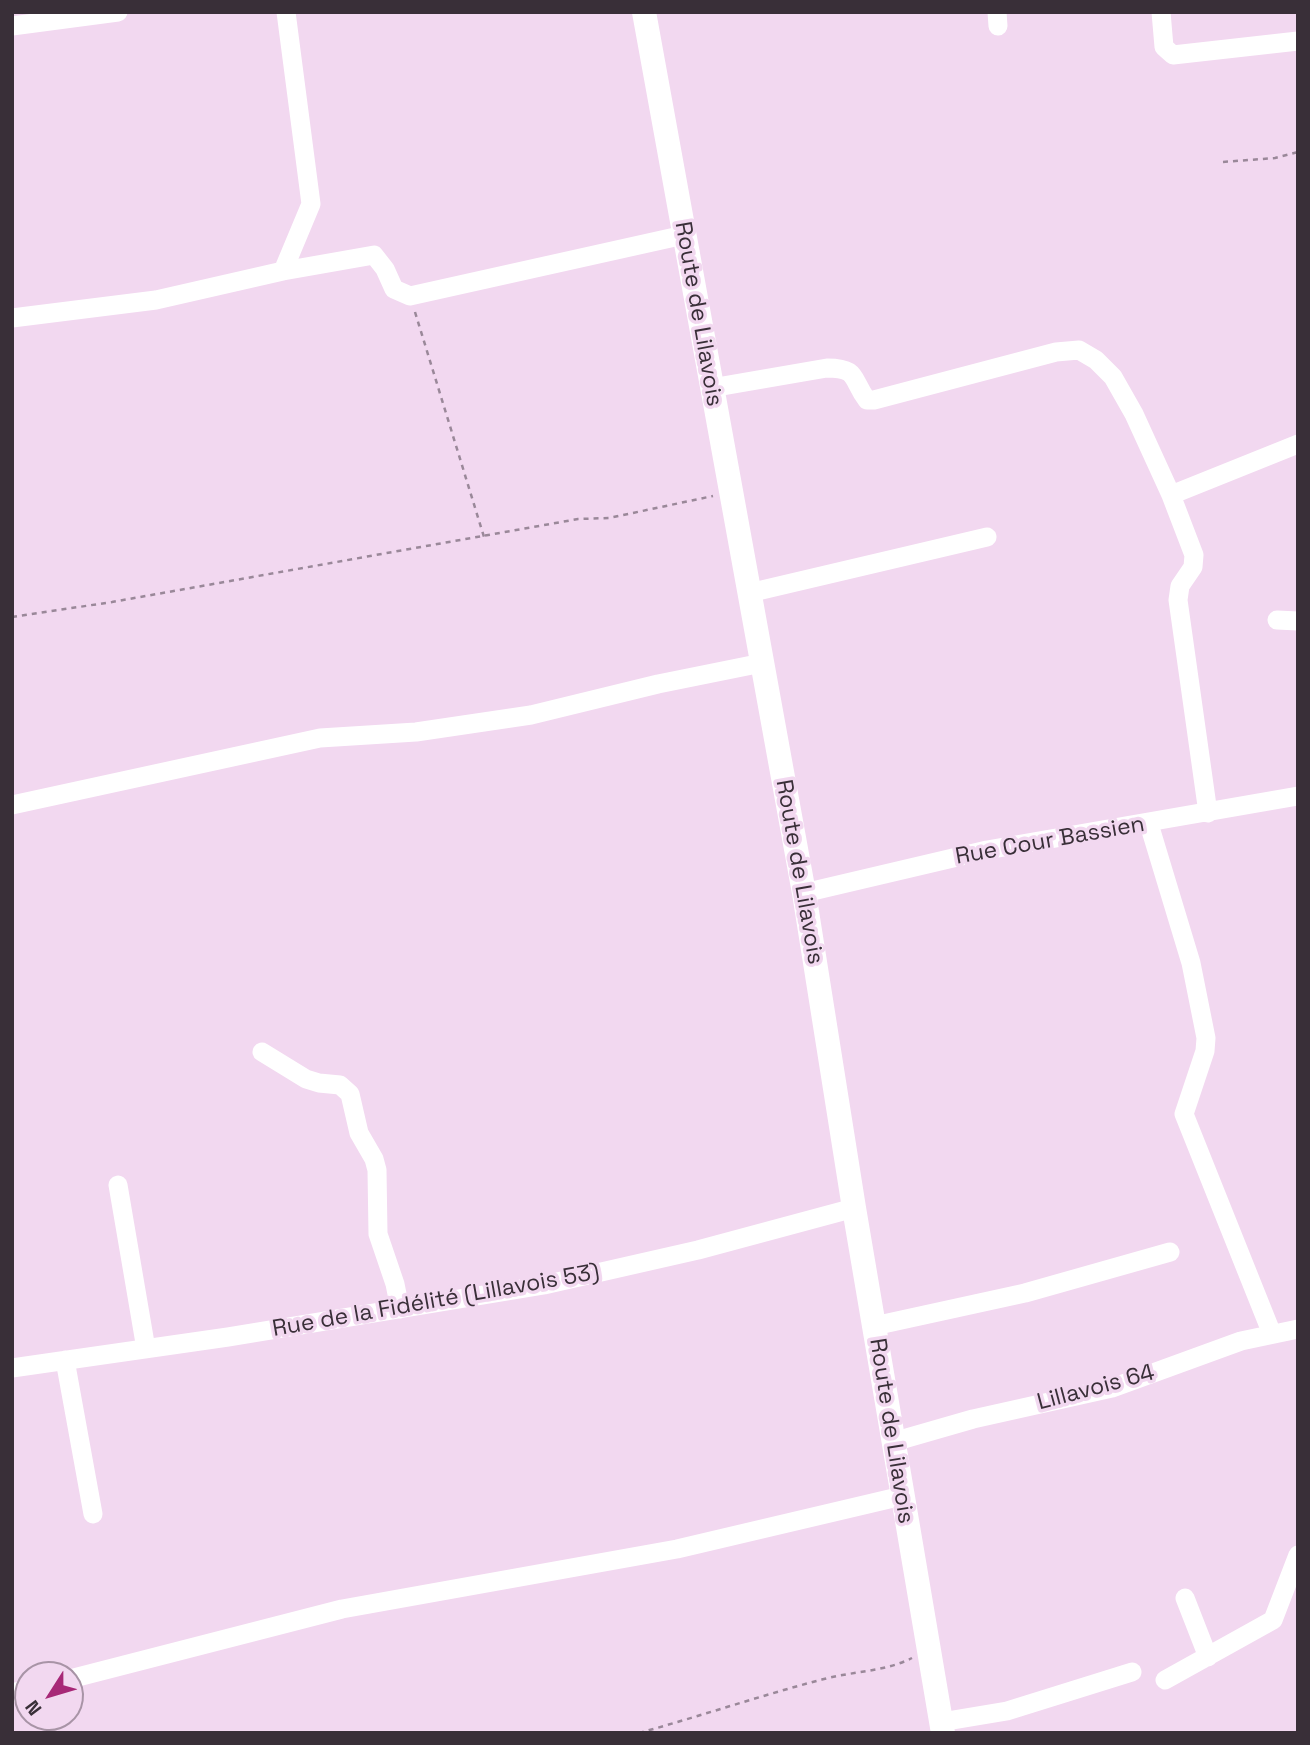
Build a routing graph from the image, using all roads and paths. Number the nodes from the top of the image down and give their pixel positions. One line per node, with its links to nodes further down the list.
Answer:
1 (118, 12): 5 (street)
2 (286, 12): 10 (street)
3 (644, 12): 9 (main road, Route de Lilavois)
4 (1161, 12): 6 (street)
5 (21, 20)
6 (1298, 41)
7 (1298, 152): 8 (path)
8 (1223, 162)
9 (684, 235): 11 (street); 13 (main road, Route de Lilavois)
10 (283, 271): 11 (street); 12 (street)
11 (410, 296): 17 (path)
12 (12, 318)
13 (711, 388): 15 (main road, Route de Lilavois); 16 (street)
14 (1298, 444): 16 (street)
15 (730, 492): 17 (path); 19 (main road, Route de Lilavois)
16 (1171, 495): 26 (street)
17 (484, 537): 20 (path)
18 (986, 537): 19 (street)
19 (749, 593): 23 (main road, Route de Lilavois)
20 (12, 617)
21 (1277, 620): 22 (street)
22 (1298, 621)
23 (762, 663): 25 (street); 28 (main road, Route de Lilavois)
24 (1298, 796): 26 (street, Rue Cour Bassien)
25 (12, 805)
26 (1208, 813): 27 (street, Rue Cour Bassien)
27 (1149, 824): 28 (street, Rue Cour Bassien); 36 (street)
28 (804, 893): 31 (main road, Route de Lilavois)
29 (262, 1052): 33 (street)
30 (118, 1185): 37 (street)
31 (854, 1208): 33 (street, Rue de la Fidélité (Lillavois 53)); 34 (main road, Route de Lilavois)
32 (1171, 1252): 34 (street)
33 (400, 1308): 37 (street, Rue de la Fidélité (Lillavois 53))
34 (874, 1326): 40 (main road, Route de Lilavois)
35 (1298, 1329): 36 (street, Lillavois 64)
36 (1272, 1334): 40 (street, Lillavois 64)
37 (146, 1349): 38 (street, Rue de la Fidélité (Lillavois 53))
38 (65, 1360): 39 (street, Rue de la Fidélité (Lillavois 53)); 42 (street)
39 (12, 1368)
40 (893, 1442): 41 (main road, Route de Lilavois)
41 (902, 1496): 45 (main road, Route de Lilavois); 48 (street)
42 (93, 1514)
43 (1298, 1555): 46 (street)
44 (1185, 1598): 46 (street)
45 (928, 1653): 50 (main road, Route de Lilavois); 51 (path)
46 (1208, 1657): 49 (street)
47 (1132, 1672): 50 (street)
48 (84, 1675)
49 (1165, 1681)
50 (942, 1727)
51 (639, 1733)

